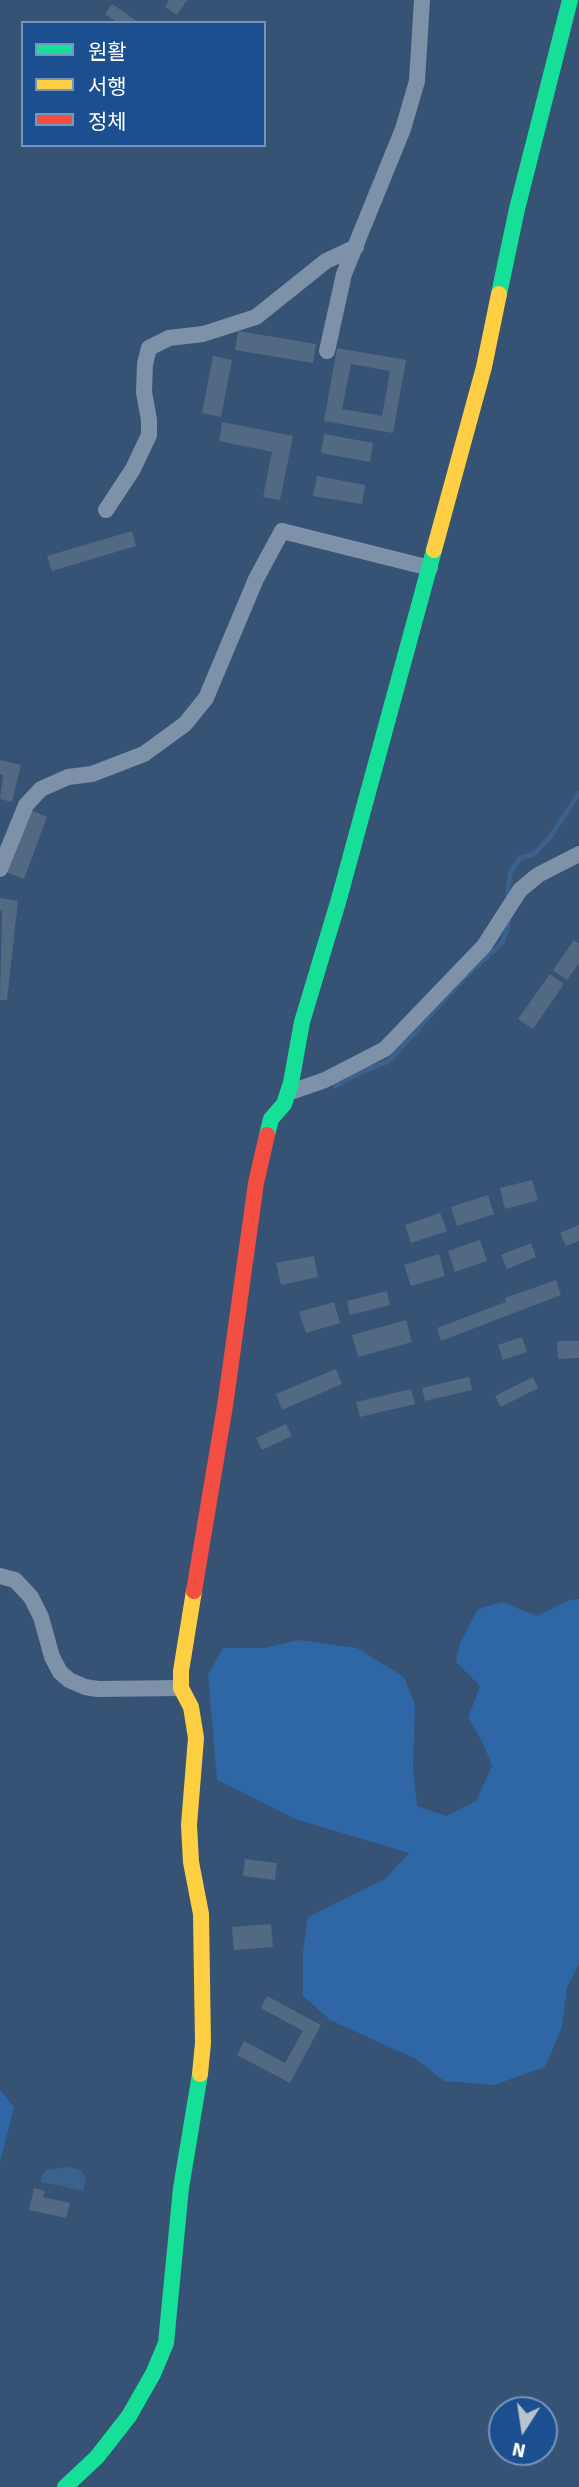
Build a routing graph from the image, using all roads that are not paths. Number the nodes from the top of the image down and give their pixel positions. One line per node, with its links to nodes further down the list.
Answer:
1 (422, 0): 3 (street)
2 (569, 0): 6 (street)
3 (355, 247): 4 (street); 5 (street)
4 (327, 351)
5 (106, 510)
6 (430, 568): 8 (street); 9 (street)
7 (579, 854): 9 (street)
8 (0, 869)
9 (288, 1093): 11 (street)
10 (0, 1576): 11 (street)
11 (181, 1688): 12 (street)
12 (65, 2487)

